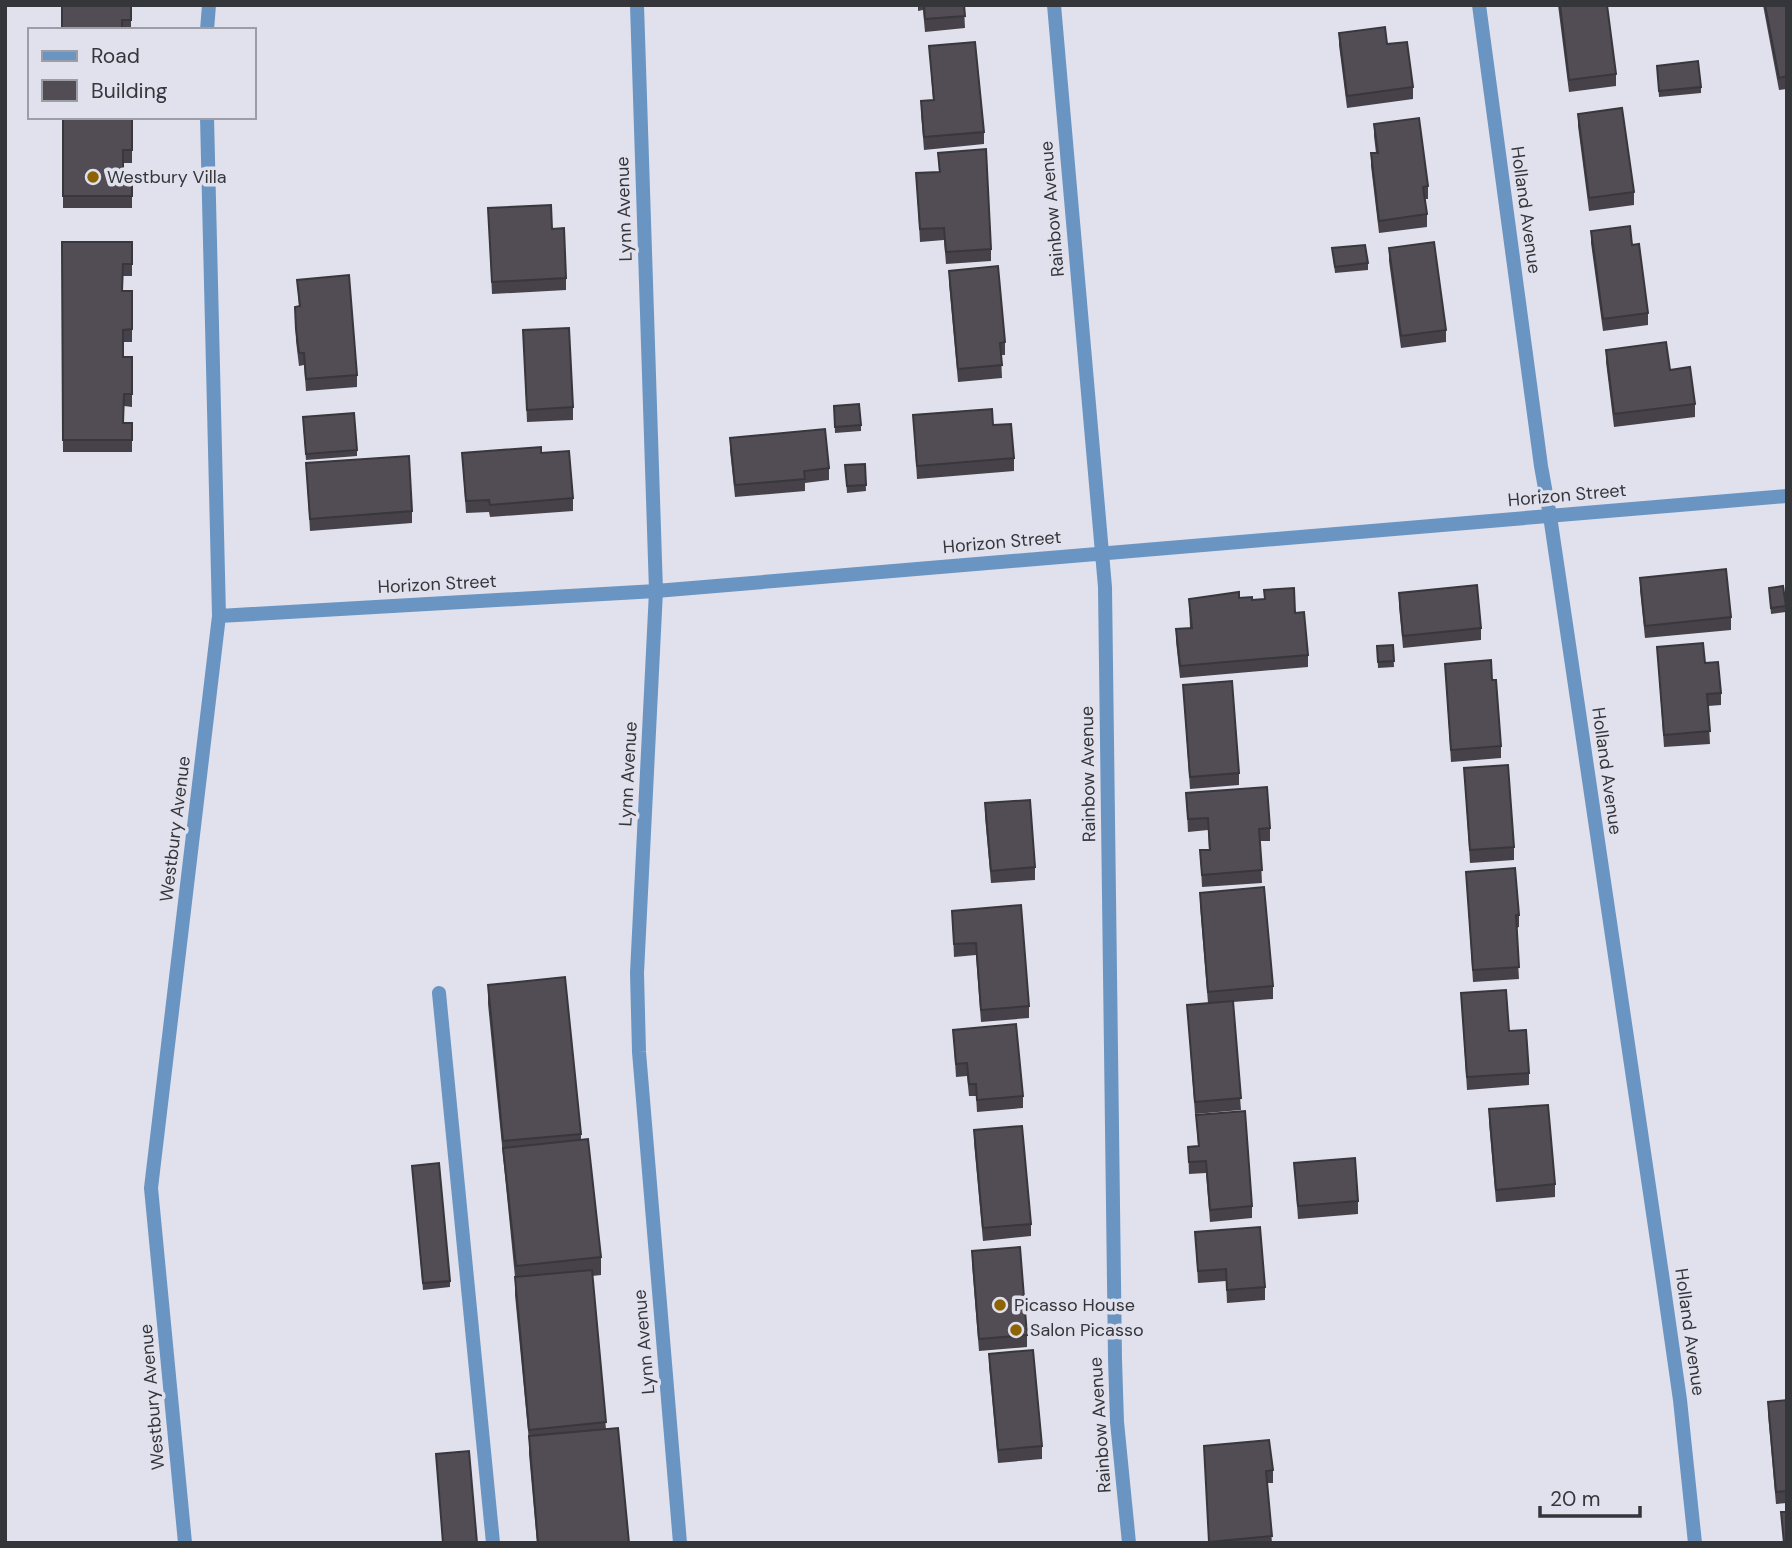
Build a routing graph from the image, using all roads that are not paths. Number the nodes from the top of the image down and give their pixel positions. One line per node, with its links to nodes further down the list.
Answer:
1 (209, 5): 5 (street)
2 (637, 5): 10 (street, Lynn Avenue)
3 (1054, 5): 9 (street, Rainbow Avenue)
4 (1479, 5): 8 (street, Holland Avenue)
5 (207, 28)
6 (207, 119): 11 (street, Westbury Avenue)
7 (1787, 496): 8 (street, Horizon Street)
8 (1550, 516): 9 (street, Horizon Street); 17 (street, Holland Avenue)
9 (1101, 552): 10 (street, Horizon Street); 16 (street, Rainbow Avenue)
10 (656, 591): 11 (street, Horizon Street); 15 (street, Lynn Avenue)
11 (219, 616): 13 (street, Westbury Avenue)
12 (439, 993): 14 (street)
13 (185, 1543)
14 (493, 1543)
15 (680, 1543)
16 (1129, 1543)
17 (1695, 1543)

